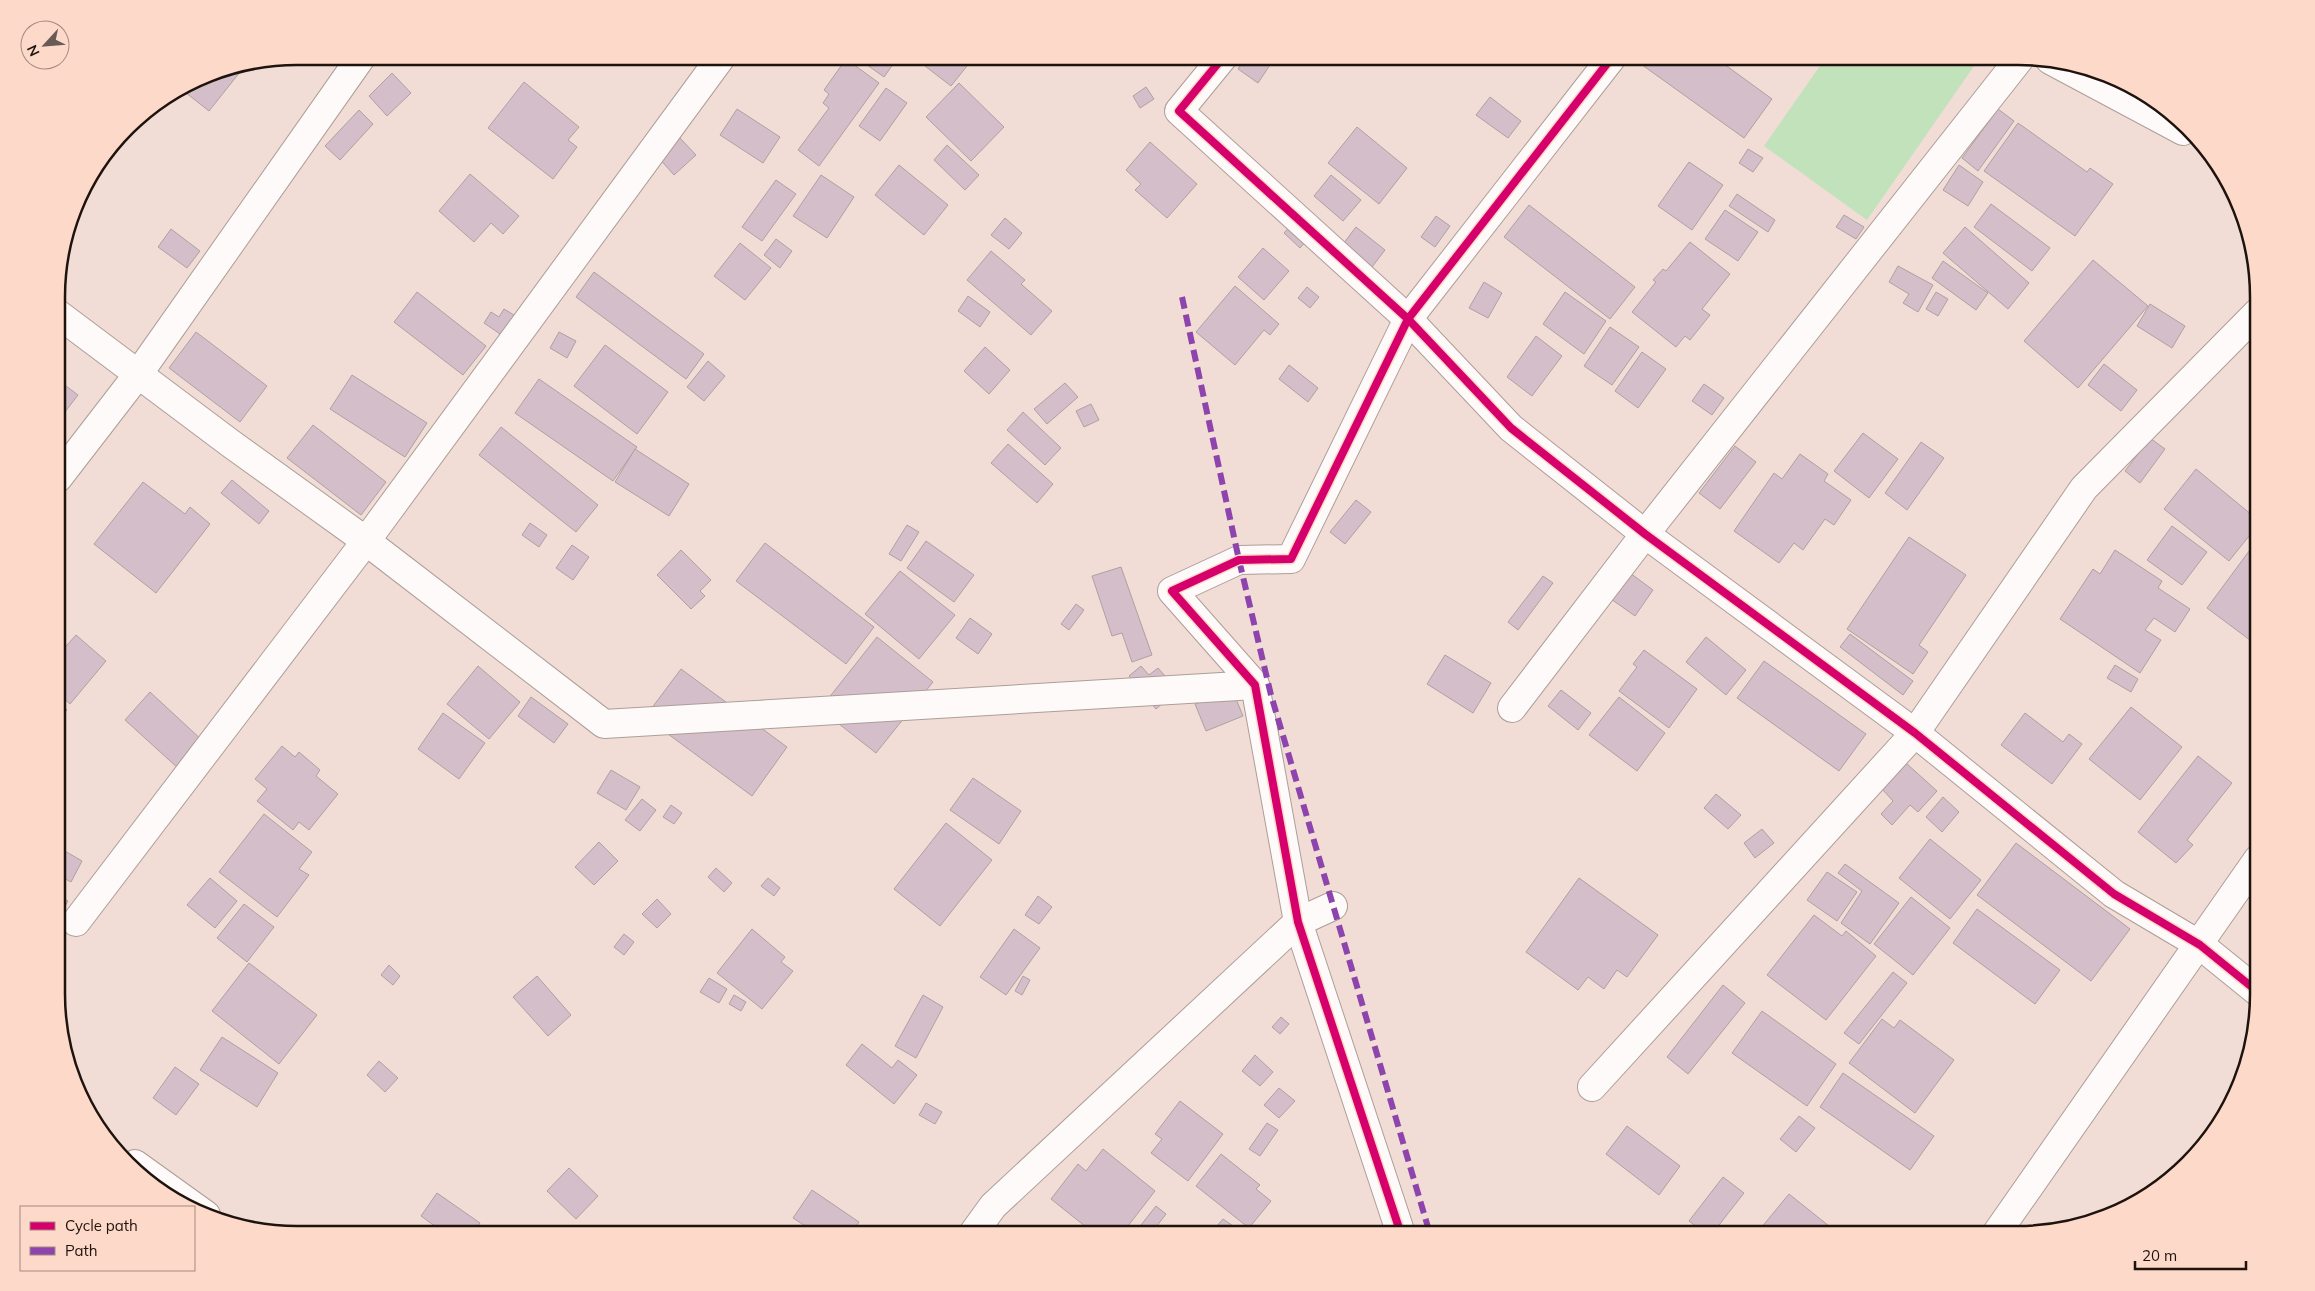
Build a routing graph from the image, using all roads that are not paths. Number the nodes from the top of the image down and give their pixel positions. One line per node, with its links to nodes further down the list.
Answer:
1 (356, 65): 11 (street)
2 (715, 65): 14 (street)
3 (1217, 65): 9 (street)
4 (1606, 65): 9 (street)
5 (2015, 65): 13 (street)
6 (2071, 71): 7 (street)
7 (2174, 126)
8 (65, 319): 11 (street)
9 (1408, 319): 13 (street); 15 (street)
10 (2250, 320): 17 (street)
11 (139, 373): 12 (street); 14 (street)
12 (65, 469)
13 (1645, 534): 16 (street); 17 (street)
14 (366, 541): 15 (street); 20 (street)
15 (1255, 685): 21 (street)
16 (1512, 708)
17 (1915, 733): 22 (street); 24 (street)
18 (2250, 871): 22 (street)
19 (1333, 906): 21 (street)
20 (76, 922)
21 (1298, 922): 25 (street); 26 (street)
22 (2200, 944): 23 (street); 27 (street)
23 (2250, 985)
24 (1592, 1087)
25 (978, 1226)
26 (1398, 1226)
27 (2002, 1226)

